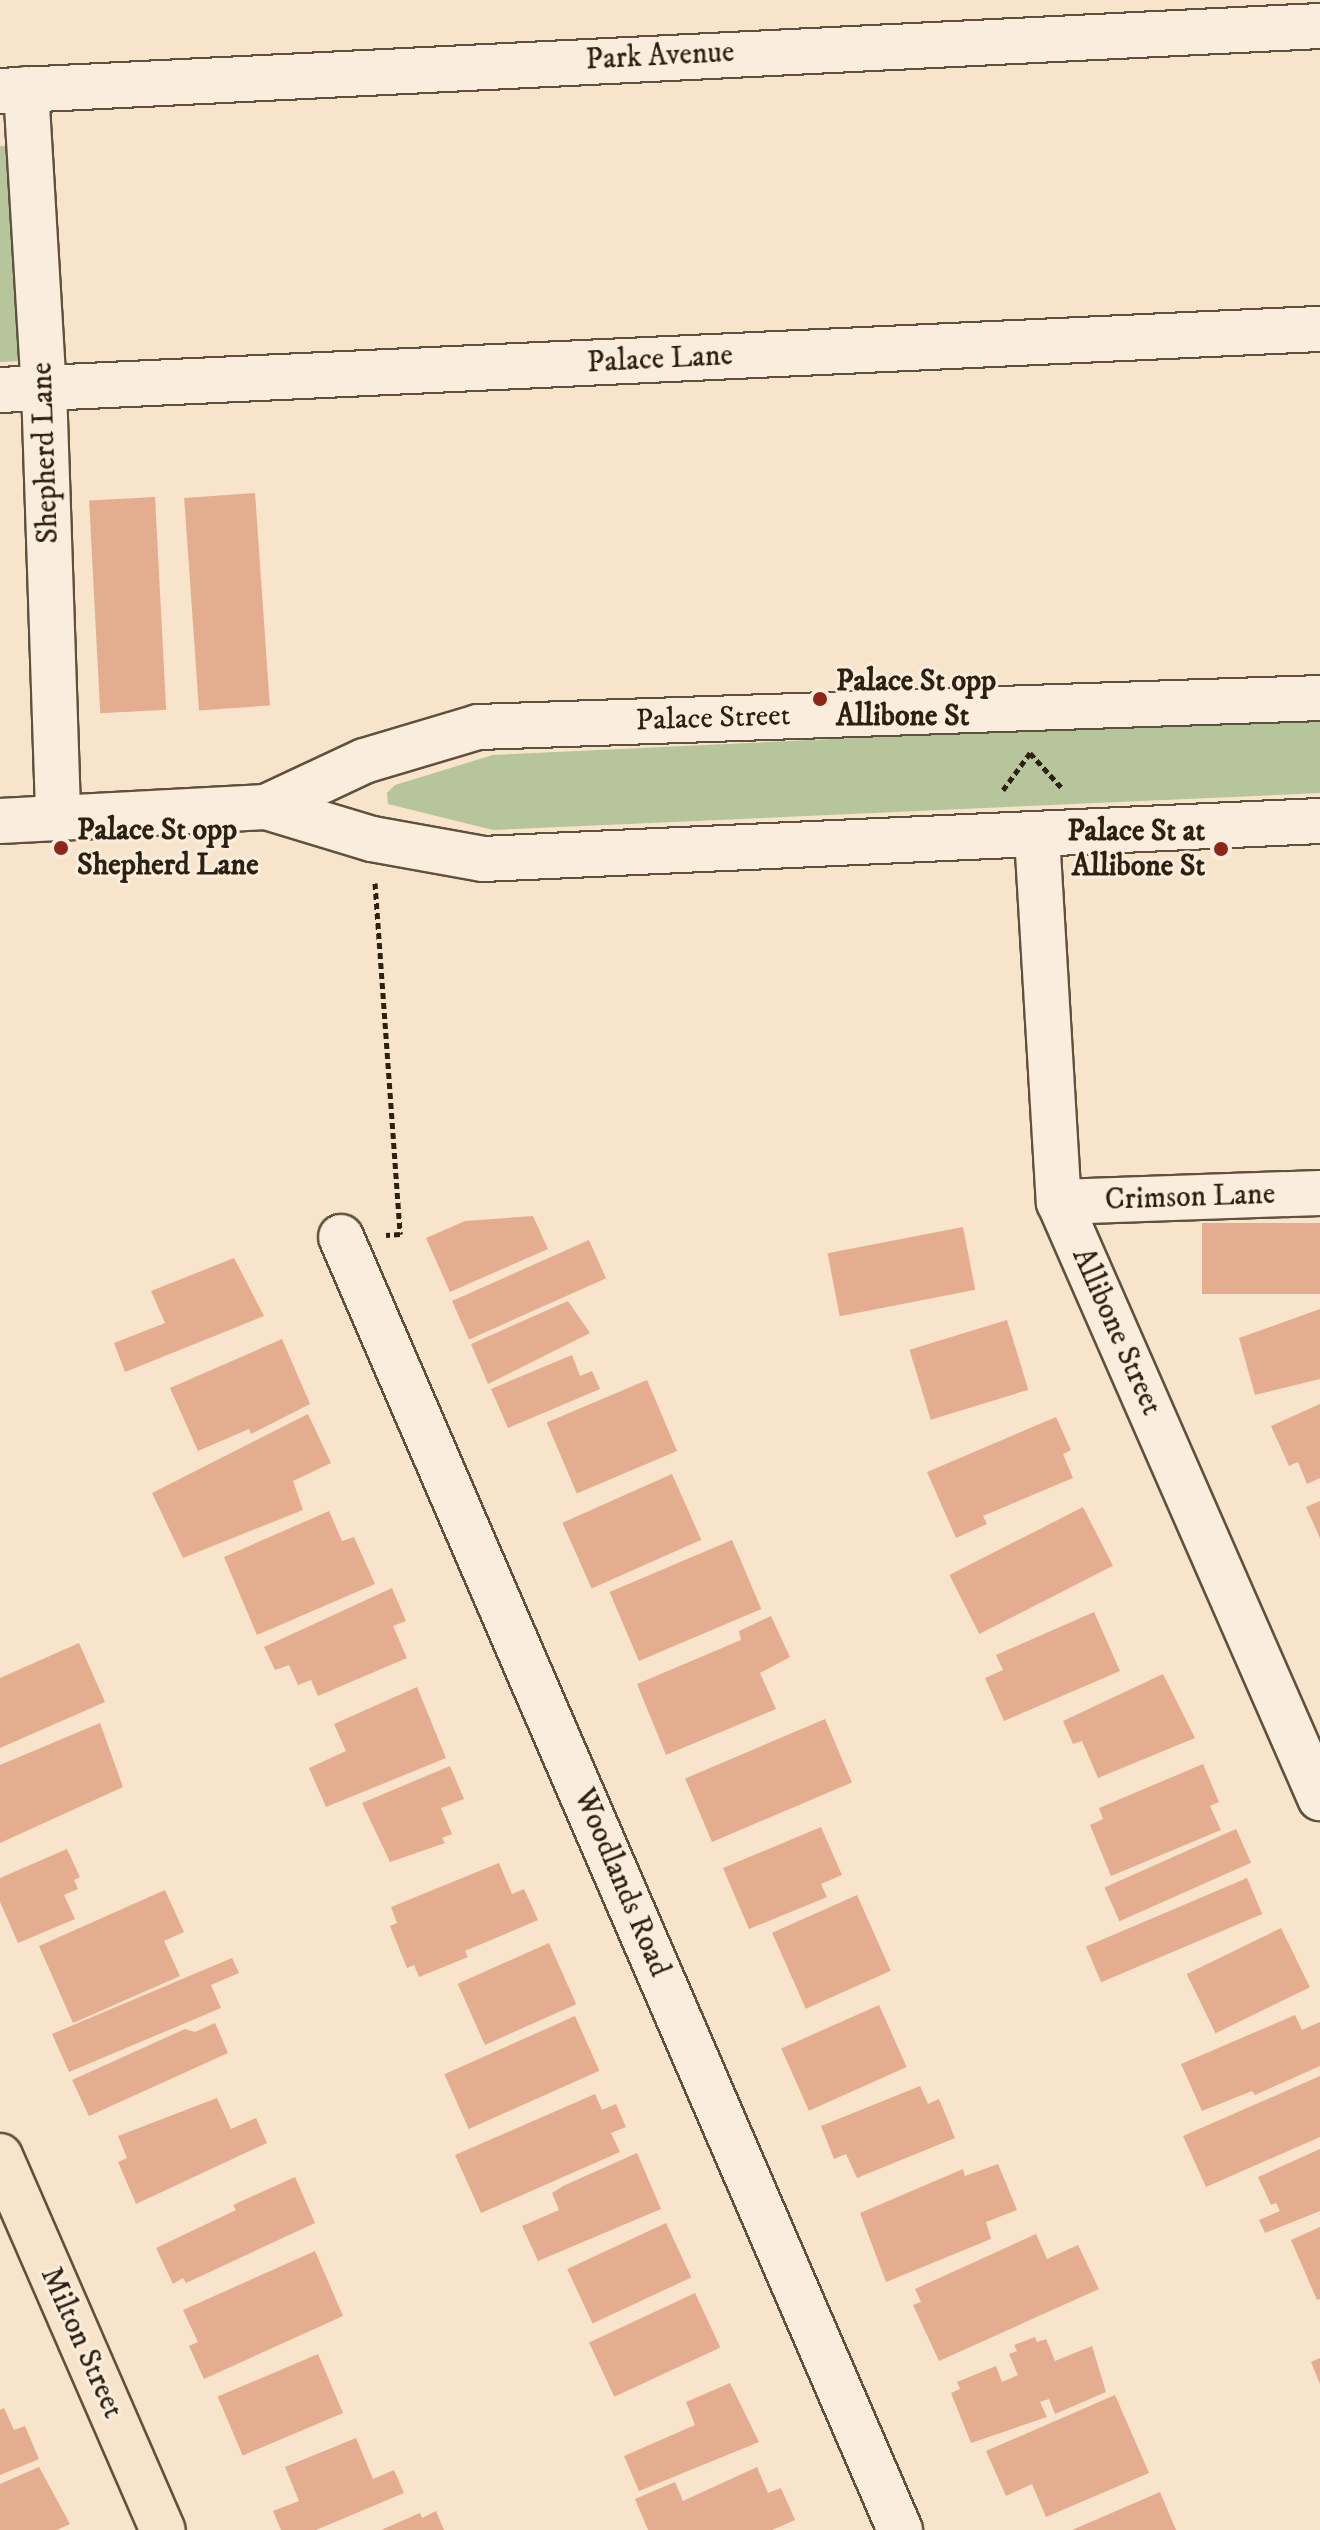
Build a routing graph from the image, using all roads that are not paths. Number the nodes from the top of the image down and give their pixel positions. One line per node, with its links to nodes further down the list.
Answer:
1 (1320, 26): 2 (street, Park Avenue)
2 (13, 90): 4 (street, Shepherd Lane)
3 (1320, 329): 4 (street, Palace Lane)
4 (44, 388): 5 (street, Palace Lane); 8 (street, Shepherd Lane)
5 (0, 390)
6 (1320, 698): 7 (street, Palace Street)
7 (266, 807): 8 (street, Palace Street); 11 (street, Palace Street)
8 (58, 818): 9 (street, Palace Street)
9 (0, 821)
10 (1320, 821): 11 (street, Palace Street)
11 (1037, 836): 13 (street, Allibone Street)
12 (1320, 1193): 13 (street, Crimson Lane)
13 (1059, 1202): 15 (street, Allibone Street)
14 (341, 1237): 18 (street, Woodlands Road)
15 (1320, 1798)
16 (0, 2156): 17 (main road, Milton Street)
17 (163, 2530)
18 (900, 2530)

